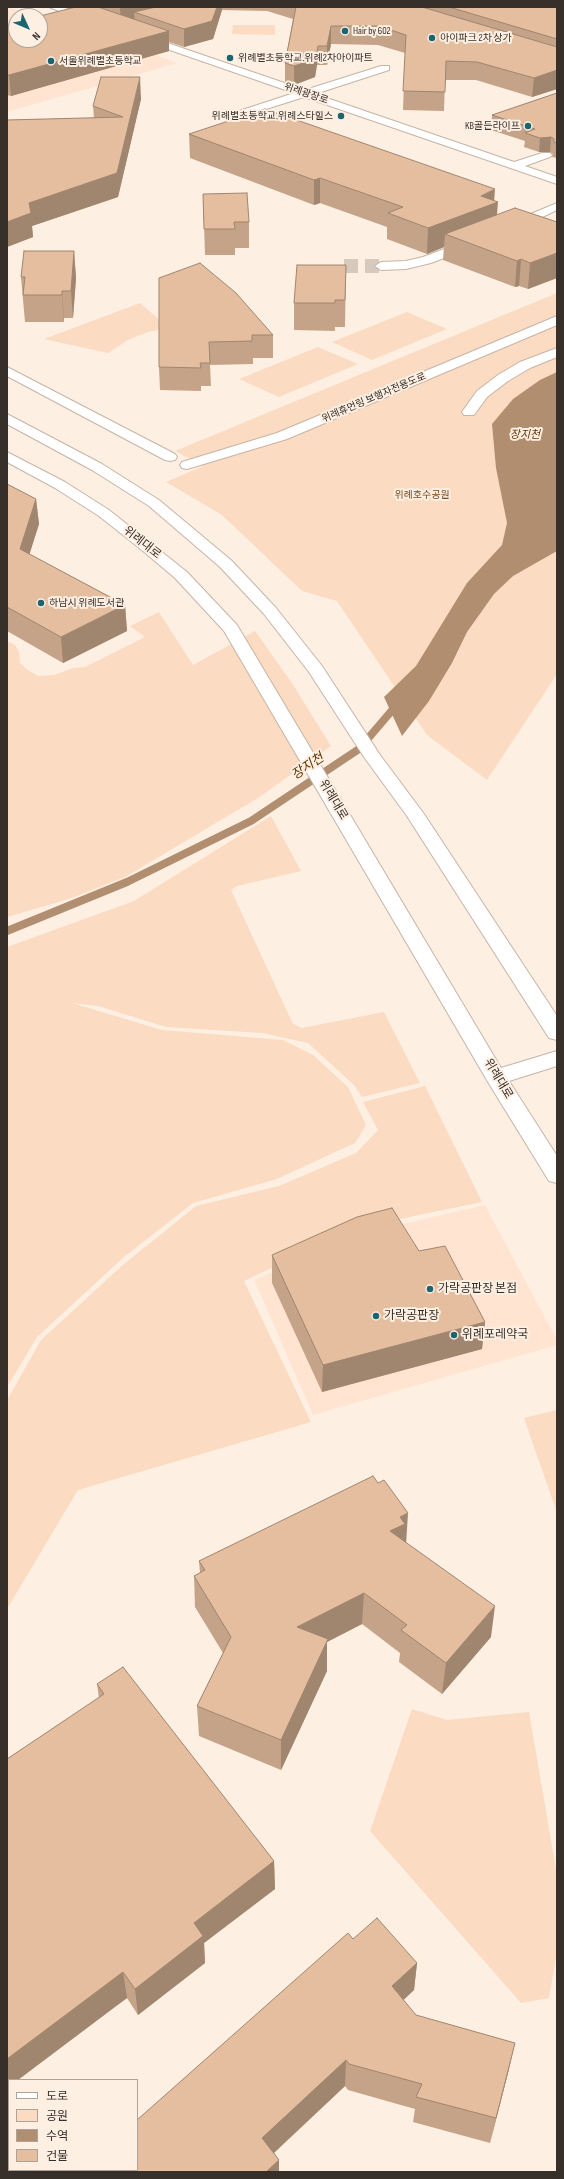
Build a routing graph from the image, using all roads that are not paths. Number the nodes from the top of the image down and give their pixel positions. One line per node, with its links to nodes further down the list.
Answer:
1 (54, 7): 2 (main road)
2 (101, 23)
3 (128, 32): 5 (main road, 위례광장로)
4 (385, 68): 5 (main road)
5 (303, 93): 6 (main road); 8 (main road, 위례광장로)
6 (237, 115)
7 (546, 155): 8 (main road)
8 (515, 166): 9 (main road, 위례광장로)
9 (557, 181)
10 (557, 206): 11 (main road)
11 (499, 232)
12 (485, 237): 13 (main road)
13 (381, 266)
14 (557, 320): 21 (main road, 위례휴먼링 보행자전용도로)
15 (557, 352): 17 (main road)
16 (7, 371): 20 (main road)
17 (469, 412)
18 (7, 418): 22 (main road)
19 (7, 456): 24 (main road, 위례대로)
20 (170, 457)
21 (187, 465)
22 (557, 1033)
23 (557, 1058): 24 (main road)
24 (496, 1077): 25 (main road, 위례대로)
25 (557, 1175)

